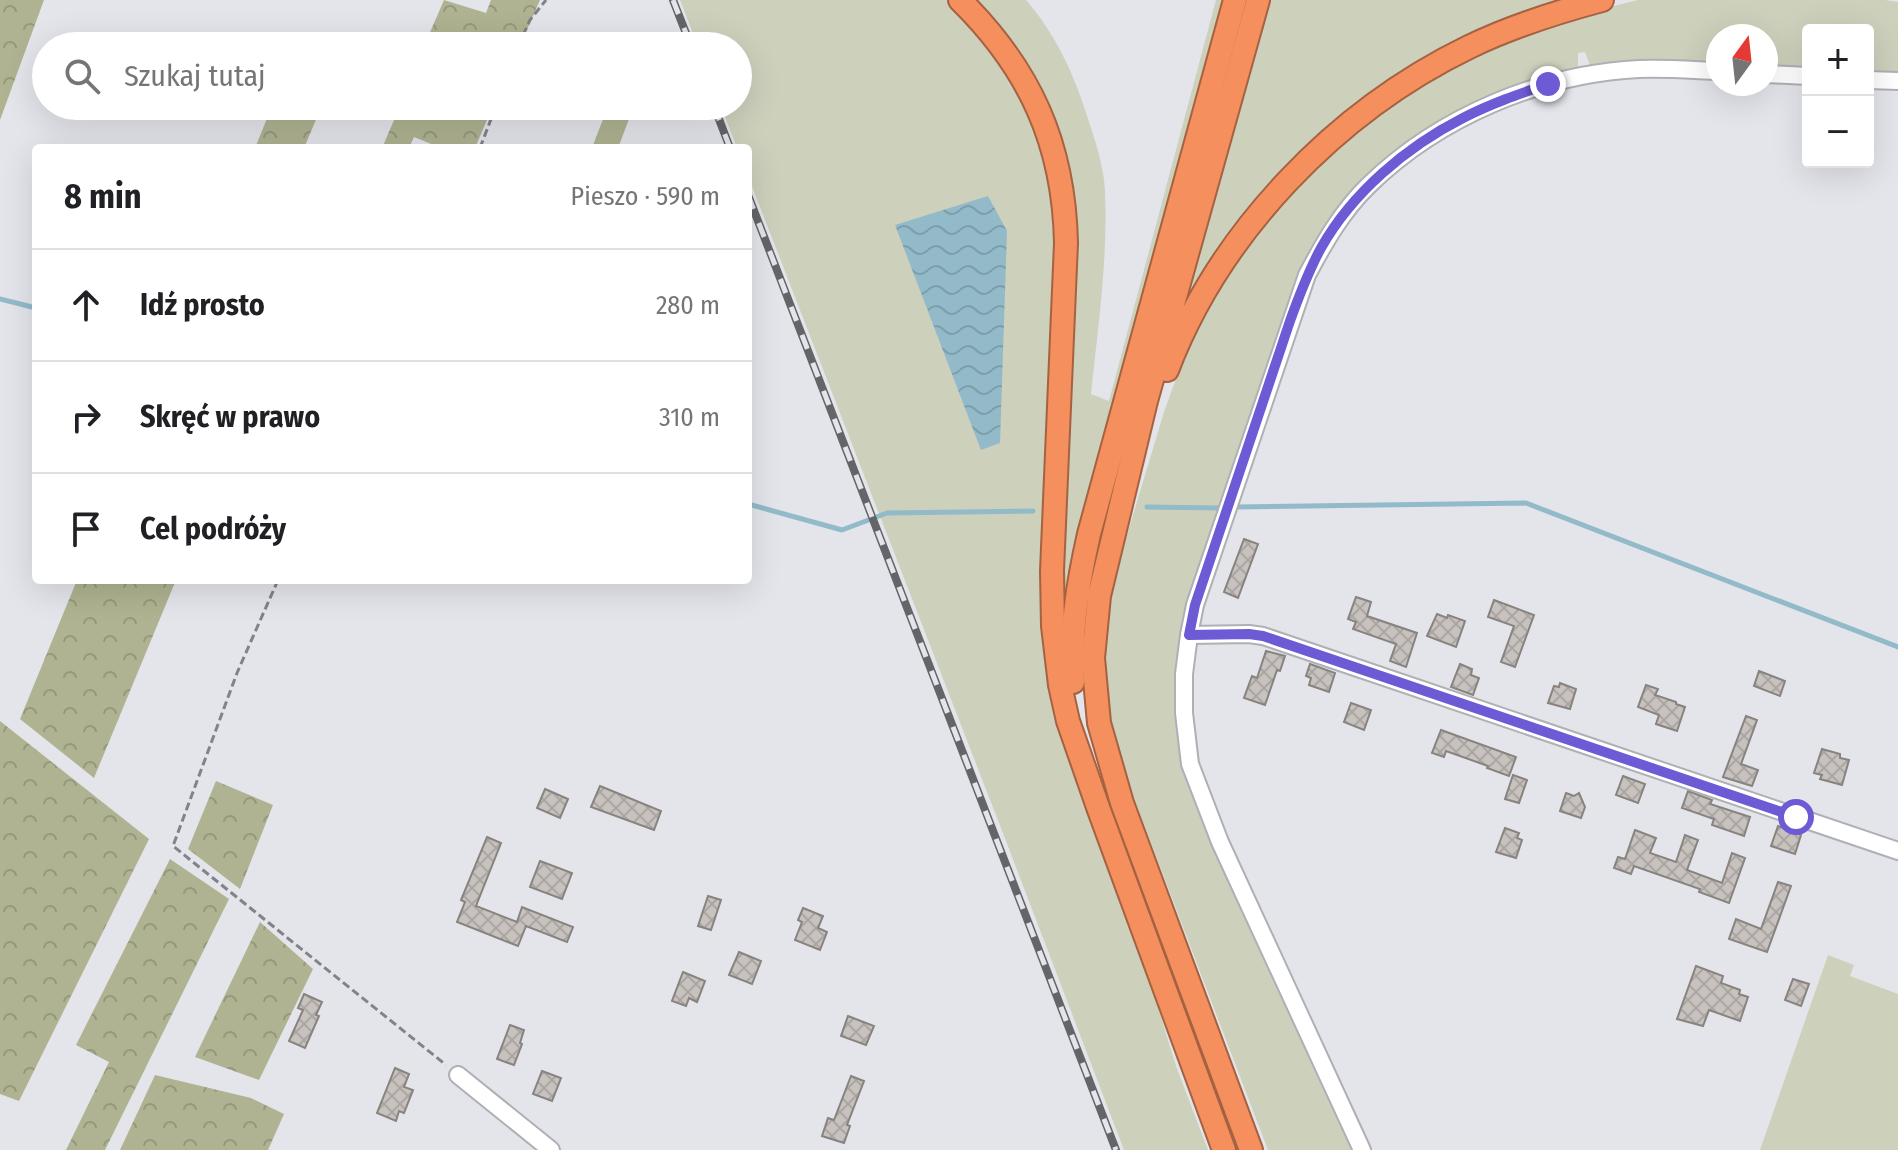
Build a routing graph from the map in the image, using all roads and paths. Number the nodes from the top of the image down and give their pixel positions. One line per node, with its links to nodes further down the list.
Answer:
1 (546, 0): 6 (path)
2 (960, 0): 17 (highway)
3 (1235, 0): 17 (highway)
4 (1258, 0): 14 (highway)
5 (1602, 0): 14 (highway)
6 (524, 32)
7 (1706, 71): 16 (street)
8 (1778, 75): 9 (street)
9 (1802, 76)
10 (1874, 80): 11 (street)
11 (1898, 81)
12 (491, 120): 13 (path)
13 (482, 144)
14 (1128, 480): 22 (highway)
15 (276, 584): 19 (path)
16 (1189, 635): 18 (street); 23 (street)
17 (1081, 755): 21 (highway)
18 (1898, 851)
19 (458, 1075): 20 (street)
20 (551, 1150)
21 (1224, 1150)
22 (1251, 1150)
23 (1362, 1150)

